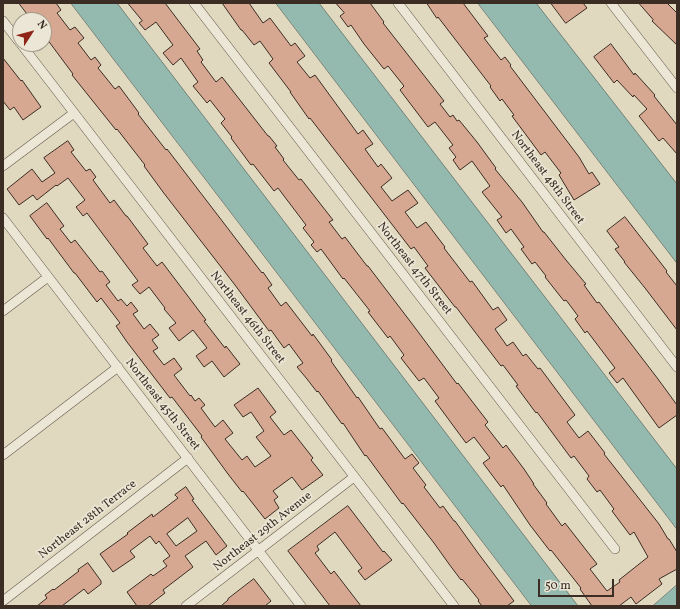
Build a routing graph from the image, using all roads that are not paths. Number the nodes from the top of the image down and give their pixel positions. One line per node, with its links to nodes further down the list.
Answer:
1 (194, 3): 18 (street, Northeast 47th Street)
2 (398, 3): 14 (street, Northeast 48th Street)
3 (611, 3): 7 (street)
4 (3, 21): 5 (street, Northeast 46th Street)
5 (12, 33)
6 (27, 52): 8 (street, Northeast 46th Street)
7 (677, 88)
8 (74, 113): 9 (street); 17 (street, Northeast 46th Street)
9 (3, 166)
10 (3, 218): 11 (street, Northeast 45th Street)
11 (48, 277): 12 (street); 13 (street, Northeast 45th Street)
12 (3, 311)
13 (118, 367): 15 (street); 16 (street, Northeast 45th Street)
14 (677, 367)
15 (3, 456)
16 (188, 458): 19 (street, Northeast 45th Street); 20 (street, Northeast 28th Terrace)
17 (354, 477): 19 (street, Northeast 29th Avenue); 23 (street, Northeast 46th Street)
18 (615, 549)
19 (259, 550): 21 (street, Northeast 29th Avenue); 22 (street, Northeast 45th Street)
20 (3, 601)
21 (186, 606)
22 (301, 606)
23 (454, 606)

